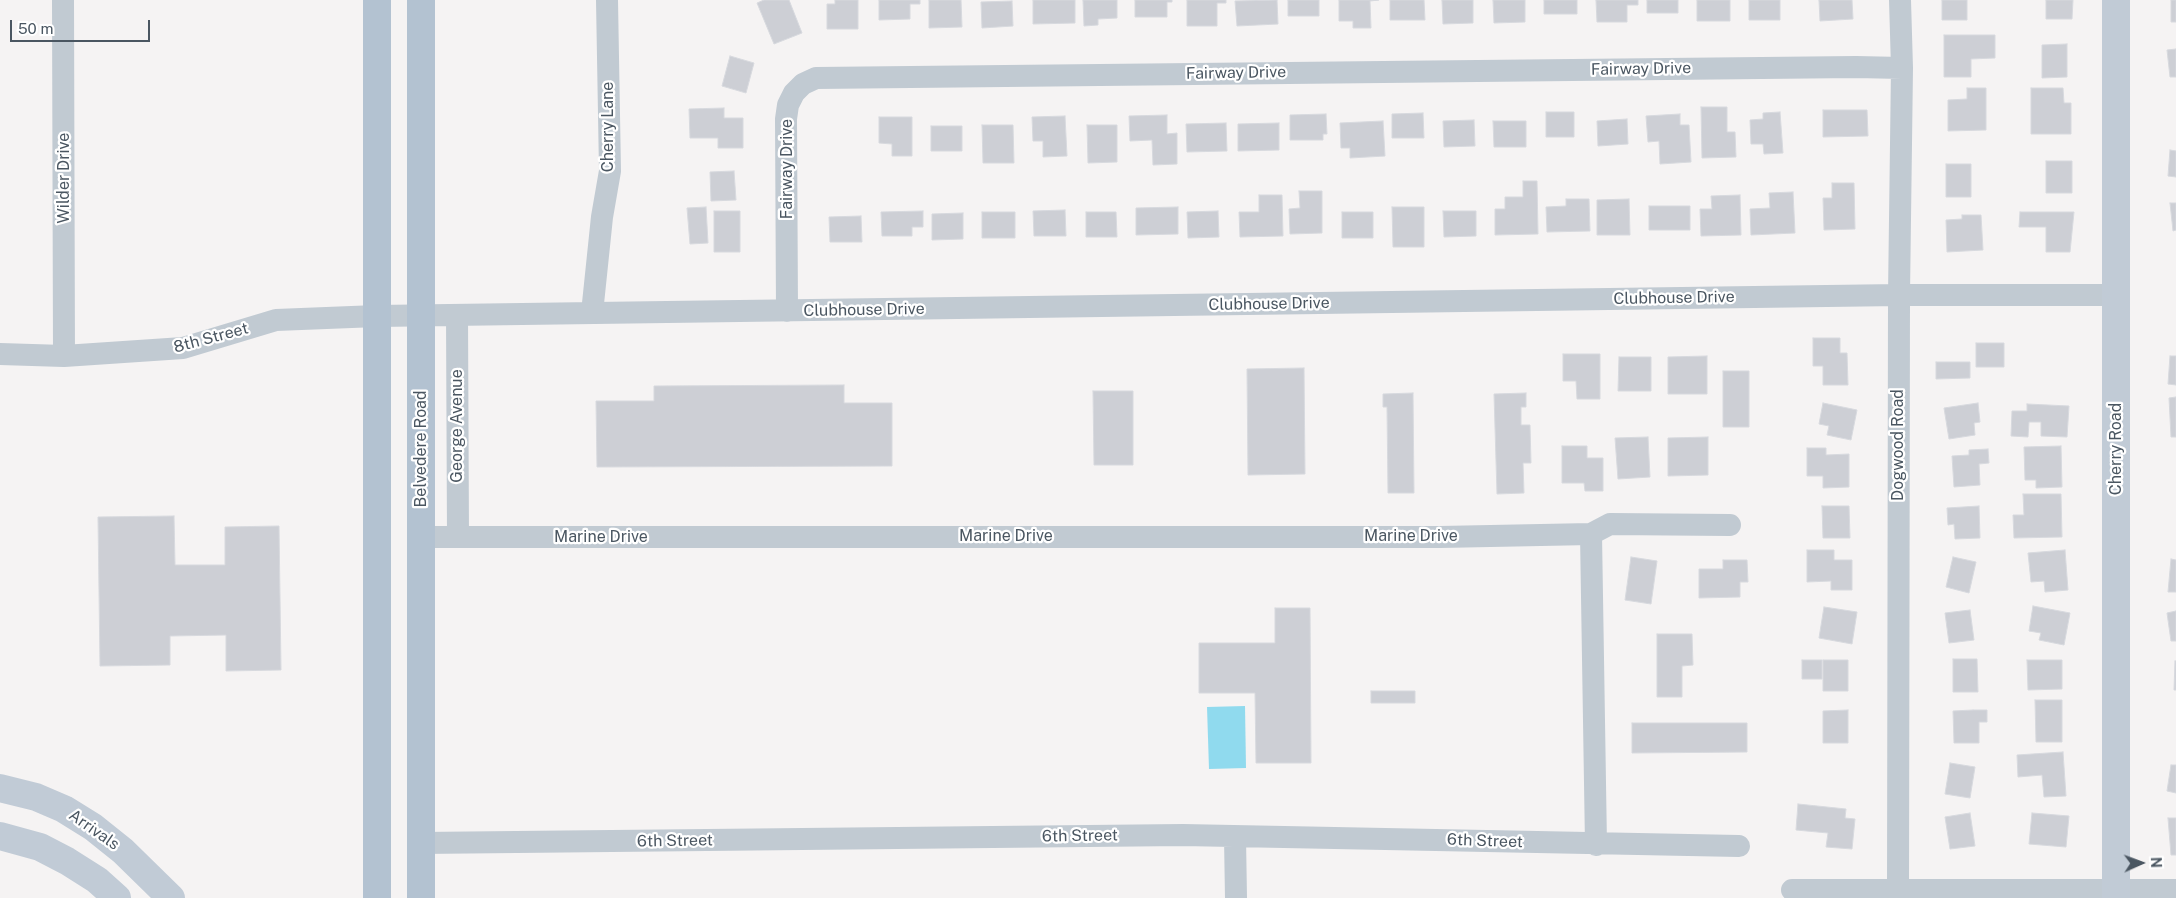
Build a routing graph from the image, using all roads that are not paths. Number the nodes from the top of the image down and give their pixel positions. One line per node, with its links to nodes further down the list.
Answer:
1 (63, 0): 16 (street, Wilder Drive)
2 (377, 0): 14 (main road)
3 (421, 0): 12 (main road, Belvedere Road)
4 (608, 0): 11 (street, Cherry Lane)
5 (1900, 0): 7 (street, Dogwood Road)
6 (2116, 0): 9 (street, Cherry Road)
7 (1902, 68): 8 (street, Dogwood Road); 10 (street, Fairway Drive)
8 (1899, 295): 9 (street, Clubhouse Drive); 10 (street, Clubhouse Drive); 28 (street, Dogwood Road)
9 (2116, 295): 30 (street, Cherry Road)
10 (787, 311): 11 (street, Clubhouse Drive)
11 (592, 313): 13 (street, Clubhouse Drive)
12 (422, 315): 13 (street, Clubhouse Drive); 14 (street, 8th Street); 19 (main road, Belvedere Road)
13 (456, 315): 20 (street, George Avenue)
14 (377, 316): 16 (street, 8th Street); 33 (main road)
15 (0, 354): 16 (street, 8th Street)
16 (64, 356)
17 (1730, 525): 18 (street, Marine Drive)
18 (1590, 534): 20 (street, Marine Drive); 25 (street)
19 (420, 537): 20 (street, Marine Drive); 24 (main road, Belvedere Road)
20 (458, 537)
21 (0, 788): 32 (street, Arrivals)
22 (0, 836): 31 (street)
23 (1235, 837): 24 (street, 6th Street); 25 (street, 6th Street); 35 (street)
24 (421, 843): 34 (main road, Belvedere Road)
25 (1596, 845): 26 (street, 6th Street)
26 (1739, 846)
27 (1792, 890): 28 (street)
28 (1898, 890): 30 (street)
29 (2176, 890): 30 (street)
30 (2116, 894)
31 (117, 898)
32 (171, 898)
33 (377, 898)
34 (421, 898)
35 (1236, 898)

